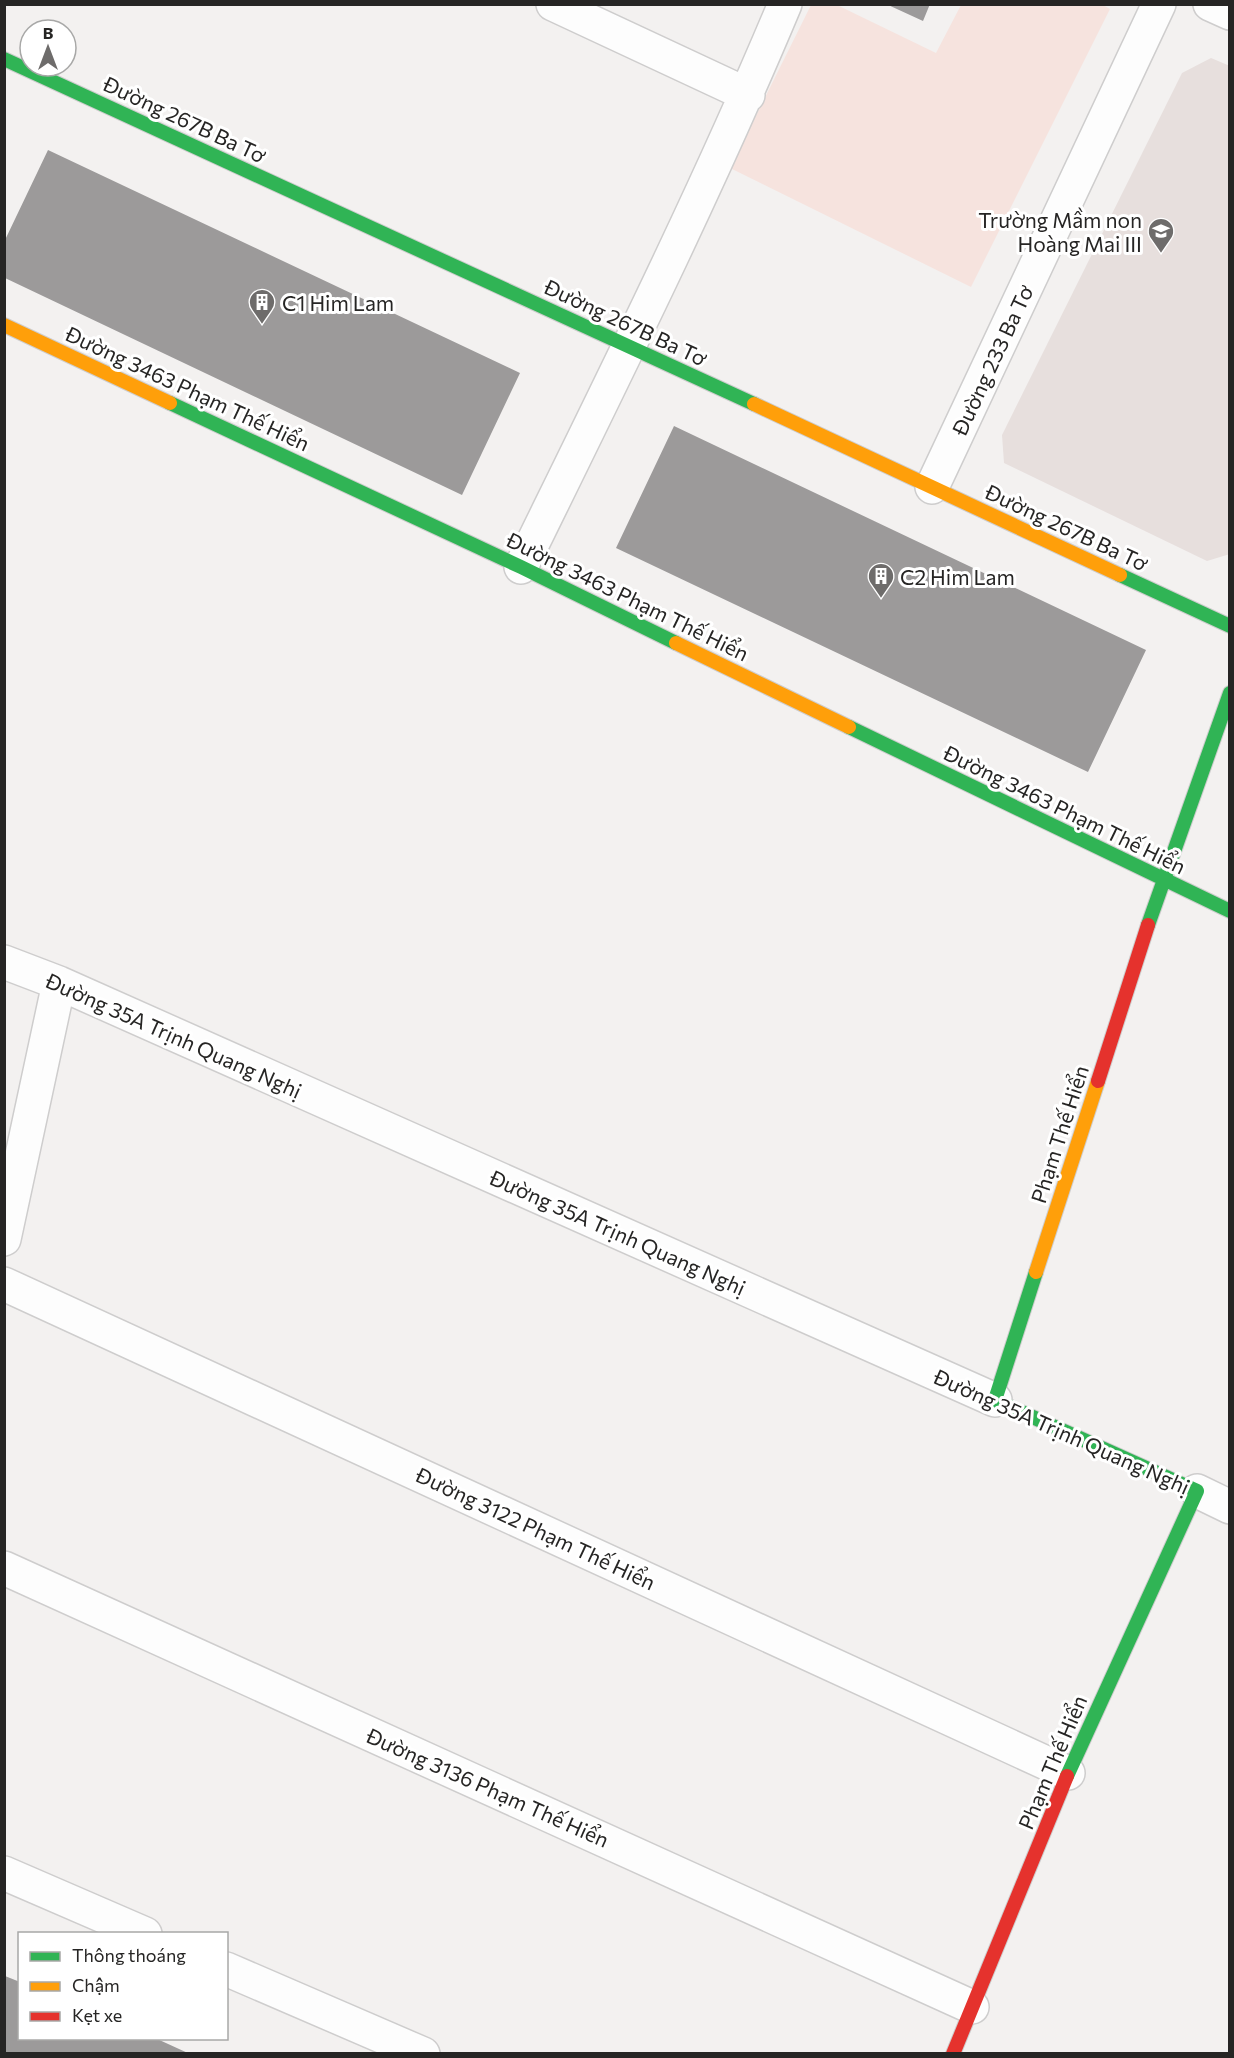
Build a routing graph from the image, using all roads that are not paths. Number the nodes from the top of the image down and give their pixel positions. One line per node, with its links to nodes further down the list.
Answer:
1 (553, 4): 7 (street)
2 (785, 4): 7 (street)
3 (1159, 4): 10 (street, Đường 233 Ba Tơ)
4 (1210, 4): 5 (street)
5 (1230, 14)
6 (4, 59): 9 (street, Đường 267B Ba Tơ)
7 (747, 95): 9 (street)
8 (4, 325): 11 (street, Đường 3463 Phạm Thế Hiển)
9 (629, 346): 10 (street, Đường 267B Ba Tơ); 11 (street)
10 (932, 487): 12 (street, Đường 267B Ba Tơ)
11 (521, 567): 14 (street, Đường 3463 Phạm Thế Hiển)
12 (1230, 626)
13 (1230, 693): 14 (street, Phạm Thế Hiển)
14 (1163, 880): 15 (street, Đường 3463 Phạm Thế Hiển); 20 (street, Phạm Thế Hiển)
15 (1230, 911)
16 (4, 962): 17 (street, Đường 35A Trịnh Quang Nghị)
17 (59, 983): 18 (street); 20 (street, Đường 35A Trịnh Quang Nghị)
18 (4, 1239)
19 (4, 1284): 24 (street, Đường 3122 Phạm Thế Hiển)
20 (994, 1400): 21 (street, Đường 35A Trịnh Quang Nghị)
21 (1197, 1491): 22 (street, Đường 35A Trịnh Quang Nghị); 24 (street, Phạm Thế Hiển)
22 (1230, 1507)
23 (4, 1568): 28 (street, Đường 3136 Phạm Thế Hiển)
24 (1068, 1773): 28 (street, Phạm Thế Hiển)
25 (4, 1873): 26 (street)
26 (140, 1932)
27 (228, 1970): 29 (street)
28 (972, 2007): 30 (street, Phạm Thế Hiển)
29 (423, 2054)
30 (953, 2054)

